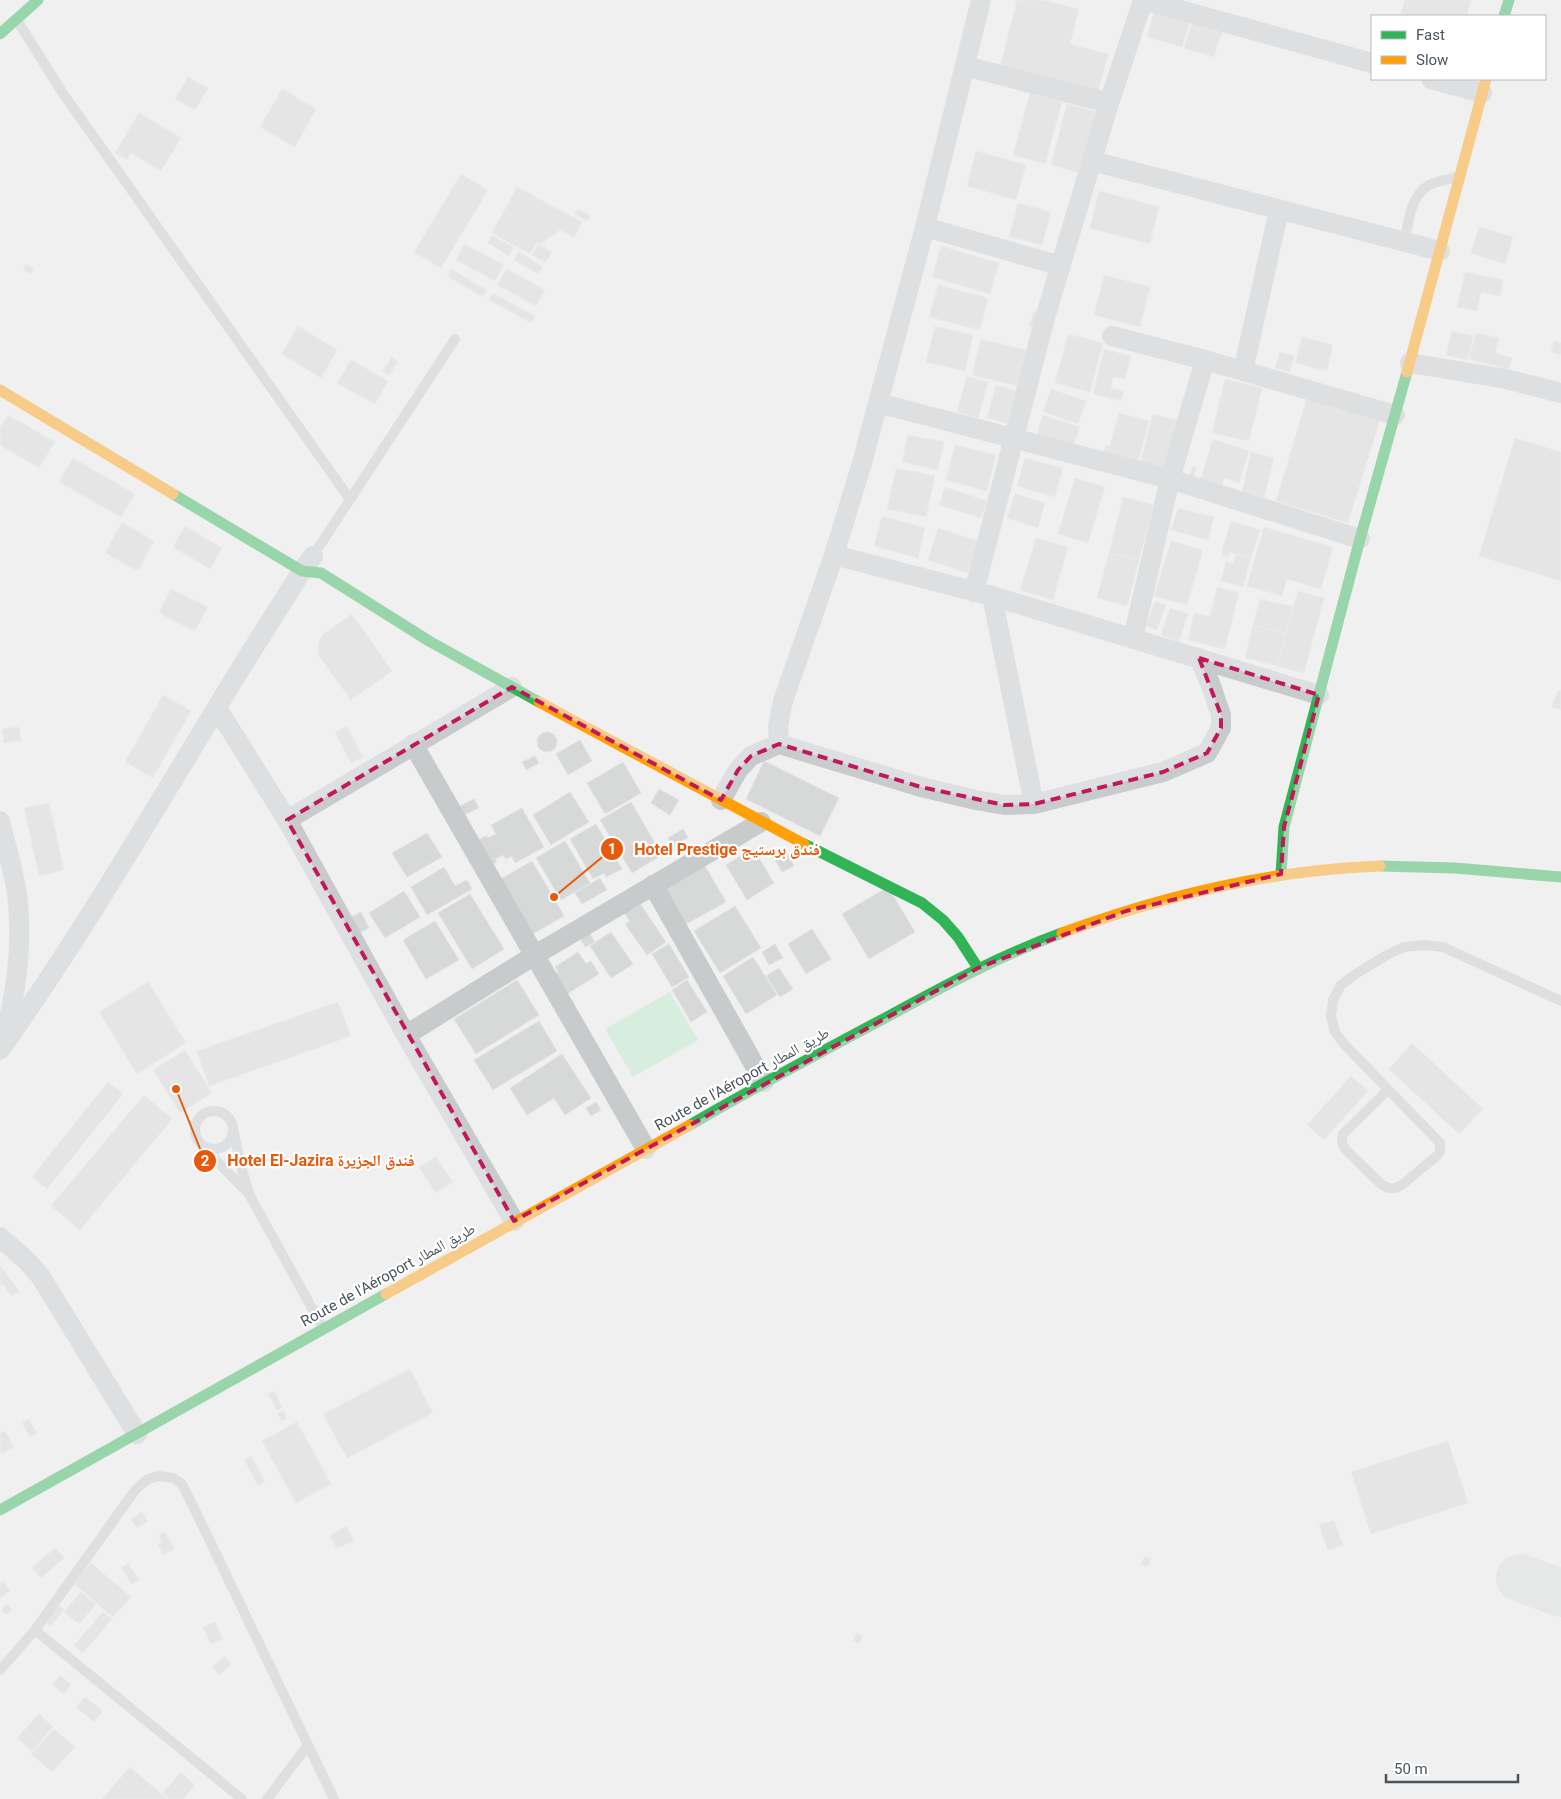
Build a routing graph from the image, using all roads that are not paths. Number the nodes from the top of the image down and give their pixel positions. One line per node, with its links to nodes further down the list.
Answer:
1 (38, 0): 6 (main road)
2 (981, 0): 9 (street)
3 (1143, 0): 8 (street); 12 (street)
4 (1509, 0): 5 (main road)
5 (1504, 15)
6 (16, 19): 7 (main road); 31 (lane)
7 (0, 34)
8 (1371, 63)
9 (965, 66): 12 (street); 16 (street)
10 (1439, 80): 11 (street)
11 (1484, 86): 14 (main road)
12 (1109, 102): 13 (street)
13 (1092, 161): 15 (street); 19 (street)
14 (1460, 176): 17 (lane); 18 (main road)
15 (1279, 210): 17 (street); 24 (street)
16 (925, 227): 19 (street); 27 (street)
17 (1404, 242): 18 (street)
18 (1440, 251): 23 (main road)
19 (1061, 266): 29 (street)
20 (1112, 336): 22 (street)
21 (455, 339): 31 (lane)
22 (1205, 360): 24 (street); 30 (street)
23 (1410, 363): 26 (street); 28 (main road)
24 (1243, 371): 28 (street)
25 (0, 390): 34 (main road)
26 (1561, 393)
27 (878, 403): 29 (street); 33 (street)
28 (1396, 415): 32 (main road)
29 (1013, 437): 30 (street); 35 (street)
30 (1170, 479): 32 (street); 36 (street)
31 (350, 498): 34 (lane)
32 (1360, 539): 39 (main road)
33 (834, 556): 35 (street); 42 (street)
34 (307, 564): 38 (main road); 40 (street)
35 (983, 594): 36 (street); 44 (street)
36 (1133, 638): 37 (street)
37 (1199, 658): 39 (street); 44 (street)
38 (512, 687): 41 (street); 43 (main road)
39 (1319, 695): 48 (main road)
40 (217, 708): 45 (street); 56 (street)
41 (413, 744): 45 (street); 51 (street)
42 (779, 744): 43 (street); 44 (street)
43 (720, 800): 47 (main road)
44 (1034, 804)
45 (286, 820): 54 (street)
46 (0, 821): 55 (street)
47 (761, 822): 50 (street); 52 (main road)
48 (1281, 874): 49 (main road, Route de l'Aéroport طريق المطار); 52 (main road, Route de l'Aéroport طريق المطار)
49 (1561, 877)
50 (653, 885): 51 (street); 57 (street)
51 (536, 955): 54 (street); 61 (street)
52 (978, 968): 57 (main road, Route de l'Aéroport طريق المطار)
53 (1561, 1001): 58 (lane)
54 (406, 1035): 63 (street)
55 (0, 1046)
56 (0, 1050)
57 (764, 1082): 61 (main road, Route de l'Aéroport طريق المطار)
58 (1388, 1090): 58 (lane)
59 (233, 1128): 60 (lane); 60 (lane); 62 (lane)
60 (204, 1147): 62 (lane)
61 (646, 1149): 63 (main road, Route de l'Aéroport طريق المطار)
62 (250, 1196): 65 (lane)
63 (514, 1221): 65 (main road, Route de l'Aéroport طريق المطار)
64 (0, 1237): 66 (street)
65 (324, 1329): 66 (main road, Route de l'Aéroport طريق المطار)
66 (137, 1434): 67 (main road, Route de l'Aéroport طريق المطار)
67 (0, 1510)
68 (35, 1630): 69 (lane); 70 (lane); 71 (lane)
69 (0, 1670)
70 (308, 1745): 72 (lane); 73 (lane)
71 (242, 1799)
72 (267, 1799)
73 (334, 1799)

